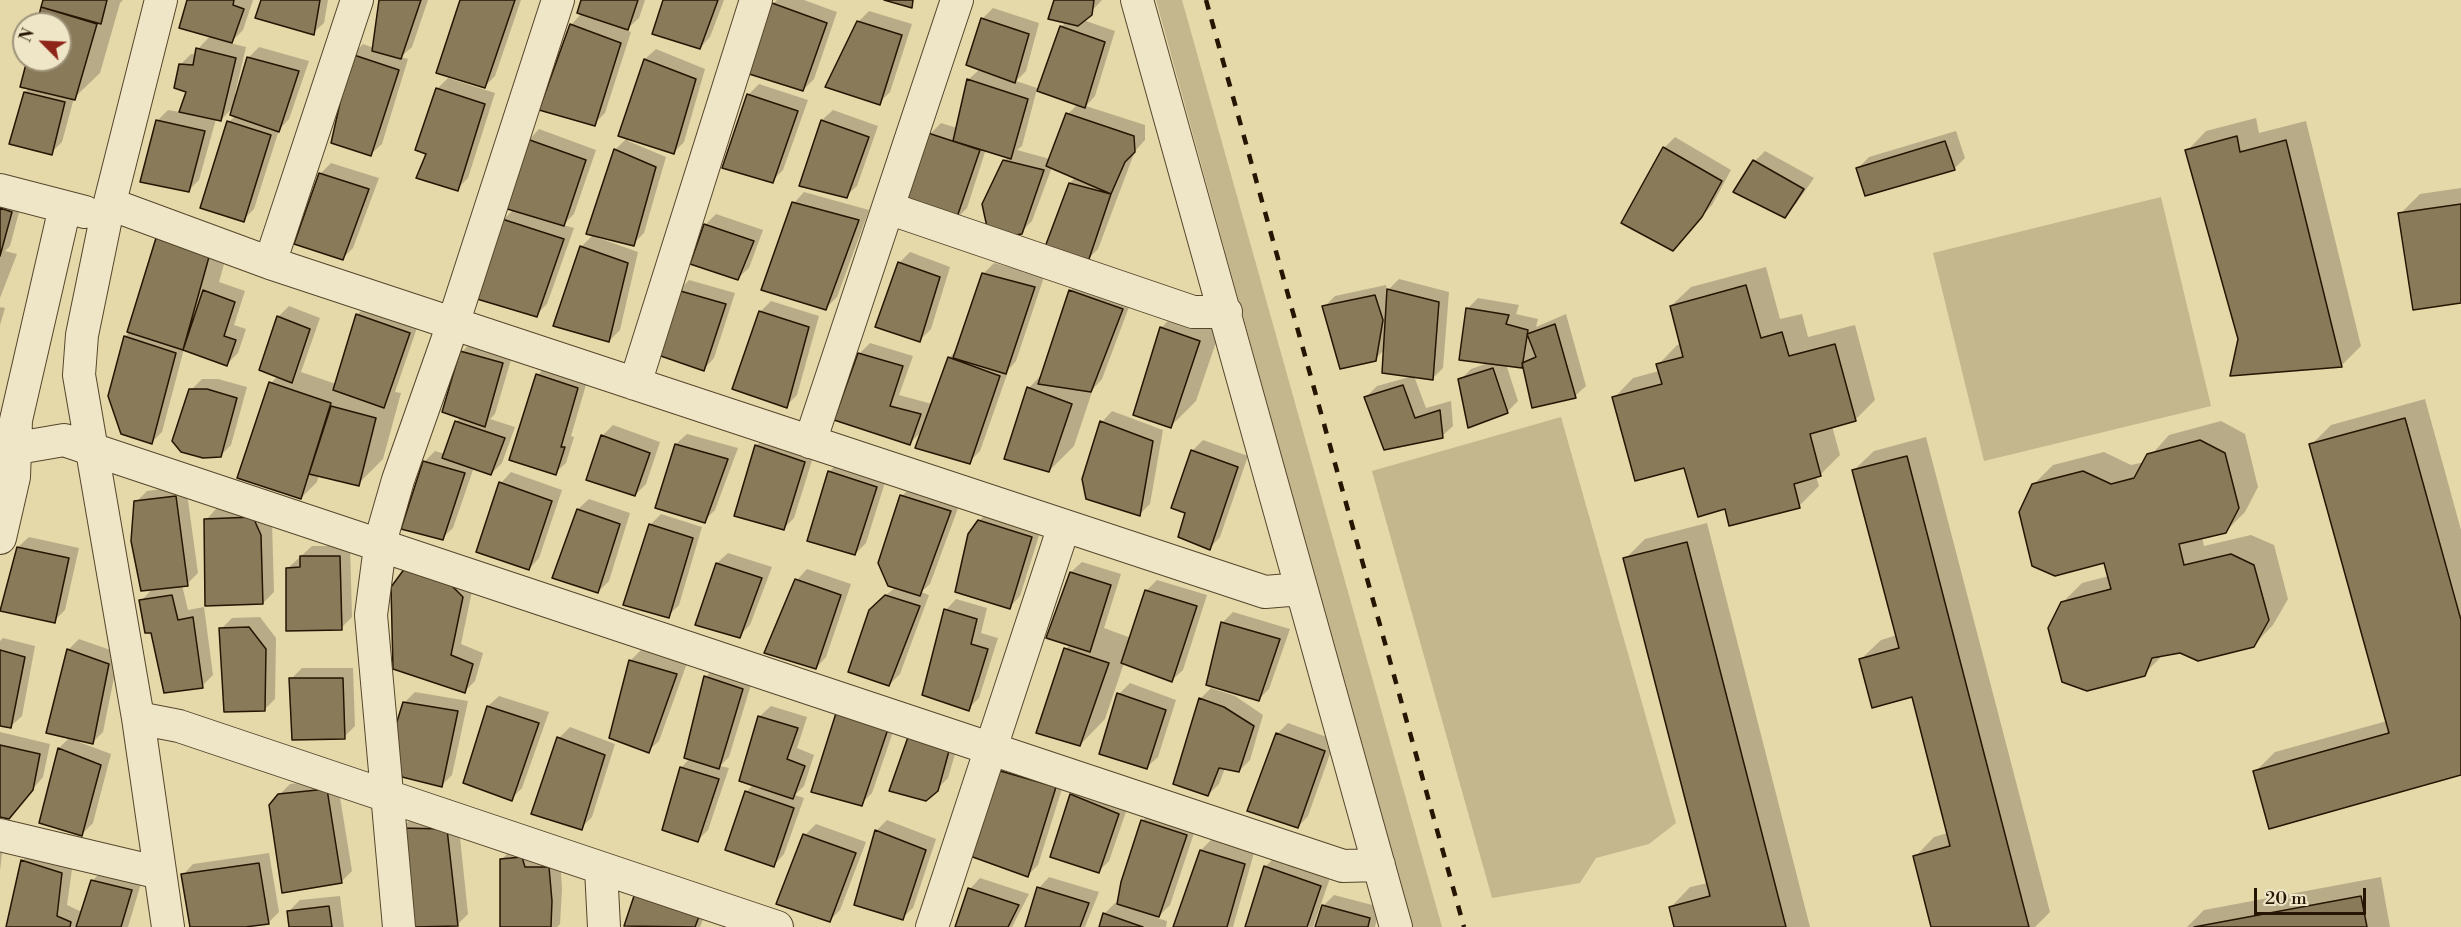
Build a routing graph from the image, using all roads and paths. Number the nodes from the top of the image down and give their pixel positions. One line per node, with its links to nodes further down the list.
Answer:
1 (161, 0): 10 (street)
2 (357, 0): 11 (street)
3 (558, 0): 13 (street)
4 (756, 0): 14 (street)
5 (957, 0): 9 (street)
6 (1137, 0): 12 (street)
7 (0, 190): 8 (street)
8 (65, 207): 10 (street); 17 (street)
9 (888, 208): 12 (street); 15 (street)
10 (108, 211): 11 (street); 16 (street)
11 (270, 263): 13 (street)
12 (1226, 312): 21 (street)
13 (453, 324): 14 (street); 20 (street)
14 (635, 384): 15 (street)
15 (810, 442): 18 (street)
16 (90, 448): 17 (street); 20 (street); 22 (street)
17 (7, 450): 19 (street)
18 (1065, 526): 21 (street); 23 (street)
19 (0, 538)
20 (380, 545): 23 (street); 24 (street)
21 (1301, 590): 26 (street)
22 (138, 718): 24 (street); 28 (street)
23 (991, 749): 26 (street); 33 (street)
24 (387, 795): 27 (street); 30 (street)
25 (0, 835): 28 (street)
26 (1379, 865): 34 (street)
27 (601, 869): 31 (street); 32 (street)
28 (160, 873): 29 (street)
29 (168, 927)
30 (399, 927)
31 (604, 927)
32 (777, 927)
33 (932, 927)
34 (1396, 927)

